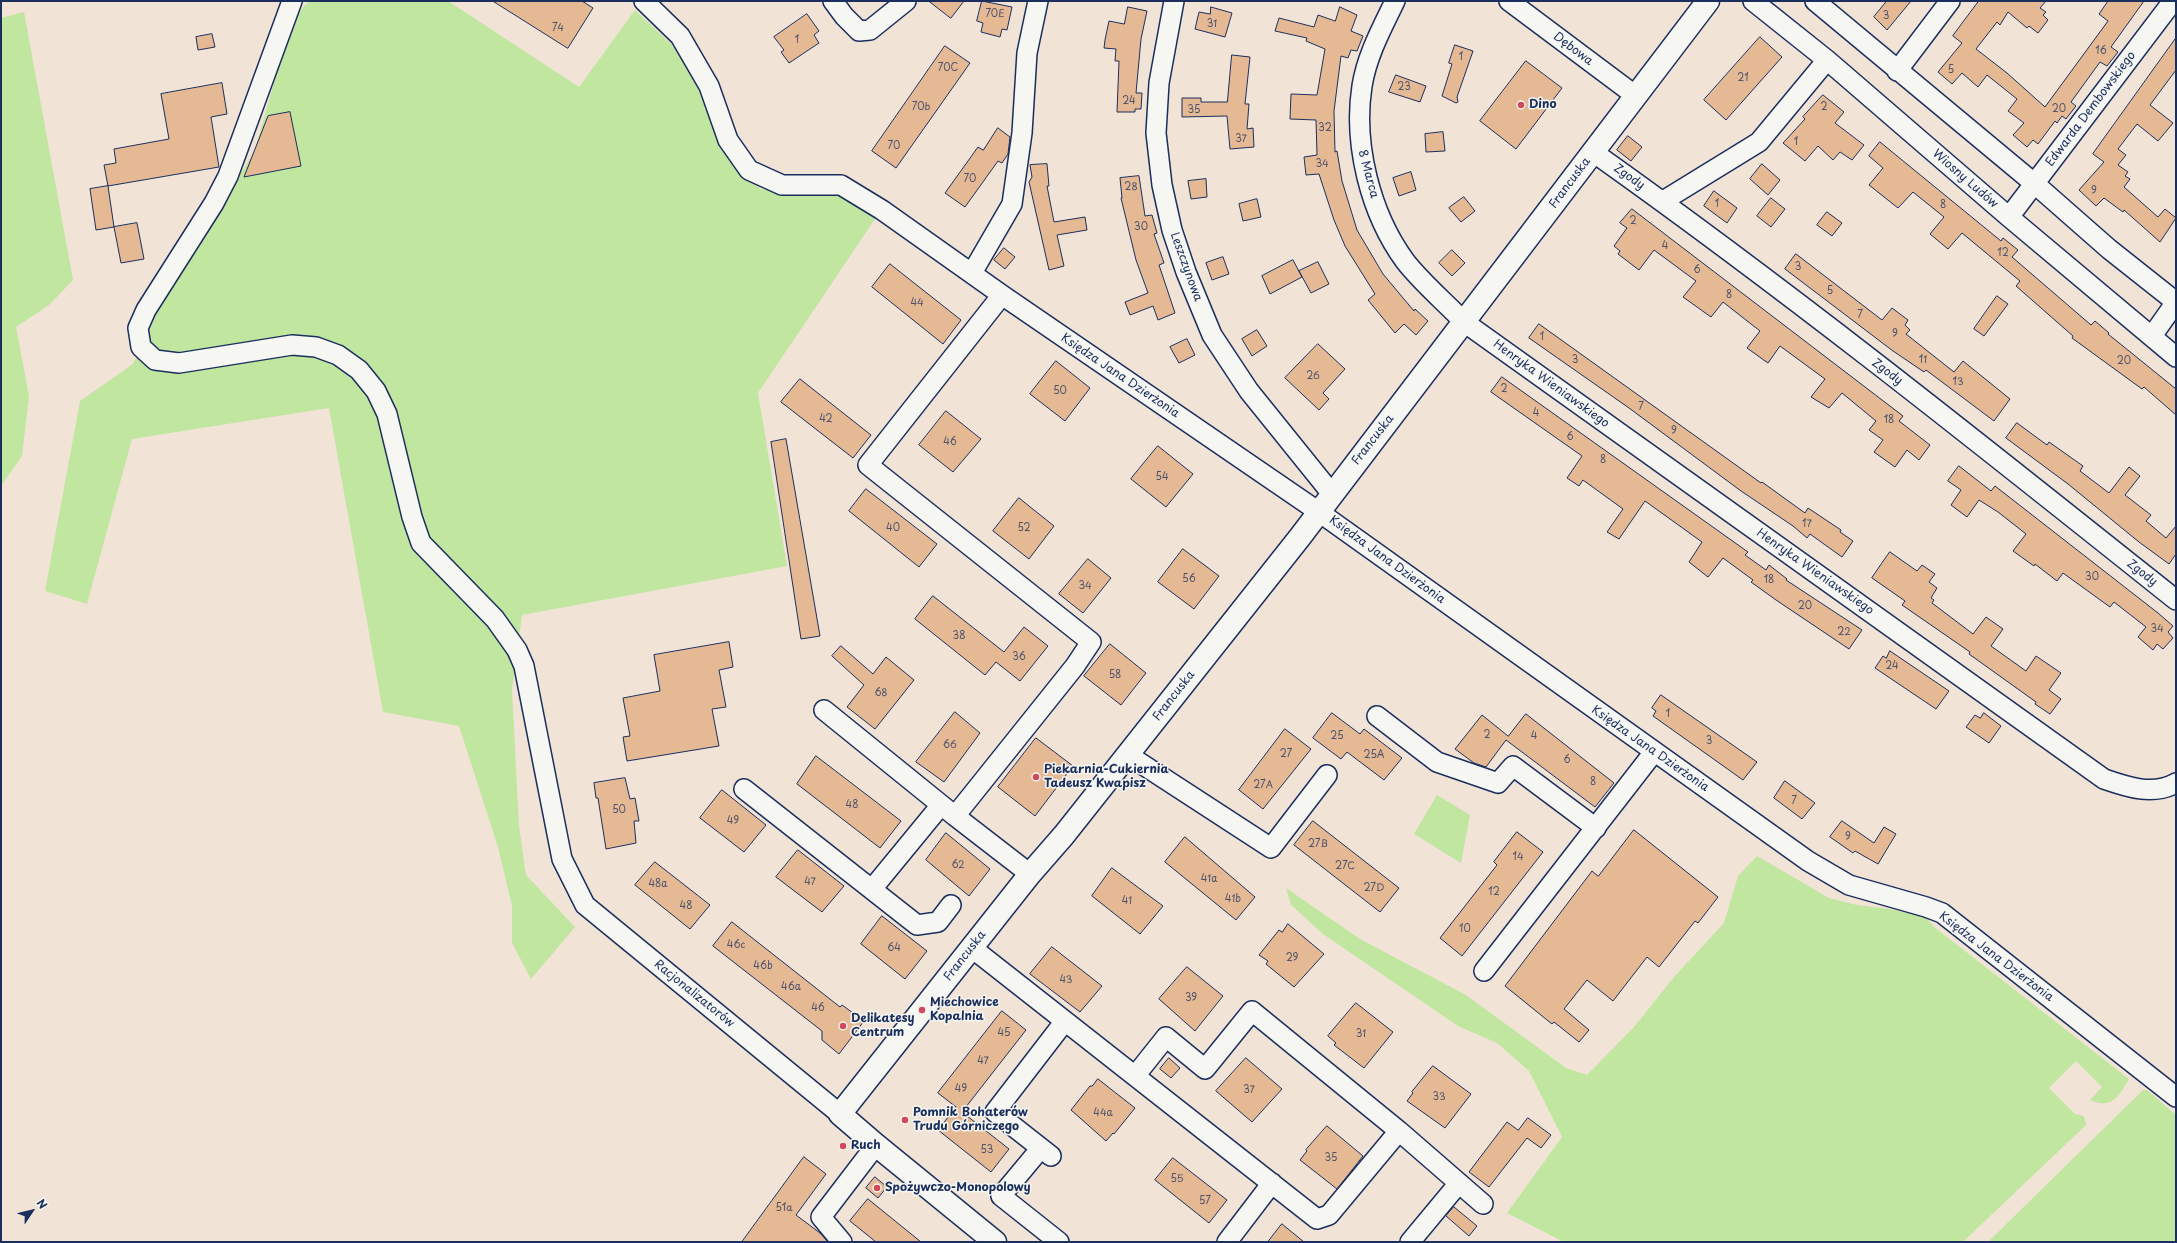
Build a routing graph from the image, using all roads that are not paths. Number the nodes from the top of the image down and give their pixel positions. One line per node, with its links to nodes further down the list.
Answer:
1 (292, 1): 47 (street, Racjonalizatorów)
2 (644, 1): 21 (street, Księdza Jana Dzierżonia)
3 (833, 1): 4 (street)
4 (906, 1)
5 (1038, 1): 21 (street)
6 (1174, 1): 27 (street, Leszczynowa)
7 (1395, 1): 24 (street, 8 Marca)
8 (1509, 1): 16 (street, Dębowa)
9 (1708, 1): 16 (street, Francuska)
10 (1754, 1): 14 (street, Wiosny Ludów)
11 (1815, 1): 15 (street)
12 (1950, 1): 15 (street)
13 (2173, 1): 18 (street, Edwarda Dembowskiego)
14 (1827, 60): 19 (street); 20 (street, Wiosny Ludów)
15 (1897, 71): 18 (street)
16 (1636, 96): 17 (street, Francuska)
17 (1594, 152): 19 (street, Zgody); 24 (street, Francuska)
18 (2035, 184): 20 (street, Edwarda Dembowskiego); 23 (street)
19 (1663, 201): 29 (street, Zgody)
20 (2009, 217): 25 (street, Wiosny Ludów)
21 (972, 273): 22 (street, Księdza Jana Dzierżonia)
22 (1002, 295): 28 (street, Księdza Jana Dzierżonia); 37 (street)
23 (2176, 302): 25 (street)
24 (1464, 322): 27 (street, Francuska); 35 (street, Henryka Wieniawskiego)
25 (2152, 336): 26 (street, Wiosny Ludów)
26 (2176, 357)
27 (1332, 494): 28 (street, Francuska)
28 (1318, 512): 32 (street, Księdza Jana Dzierżonia); 33 (street, Francuska)
29 (2176, 600)
30 (824, 710): 37 (street)
31 (1377, 716): 38 (street)
32 (1654, 752): 38 (street); 46 (street, Księdza Jana Dzierżonia)
33 (1128, 755): 34 (street); 39 (street, Francuska)
34 (1327, 775)
35 (2176, 783)
36 (744, 789): 40 (street)
37 (948, 811): 39 (street); 40 (street)
38 (1596, 828): 43 (street)
39 (1030, 874): 42 (street, Francuska)
40 (872, 889): 41 (street)
41 (951, 905)
42 (972, 948): 44 (street); 47 (street, Francuska)
43 (1484, 971)
44 (1065, 1021): 45 (street); 55 (street)
45 (1135, 1076): 48 (street); 50 (street)
46 (2176, 1097)
47 (840, 1114): 49 (street, Racjonalizatorów)
48 (1399, 1131): 50 (street); 51 (street)
49 (876, 1145): 53 (street); 54 (street, Racjonalizatorów)
50 (1272, 1183): 56 (street)
51 (1459, 1183): 52 (street); 57 (street)
52 (1483, 1204)
53 (842, 1242)
54 (995, 1242)
55 (1059, 1242)
56 (1227, 1242)
57 (1410, 1242)

